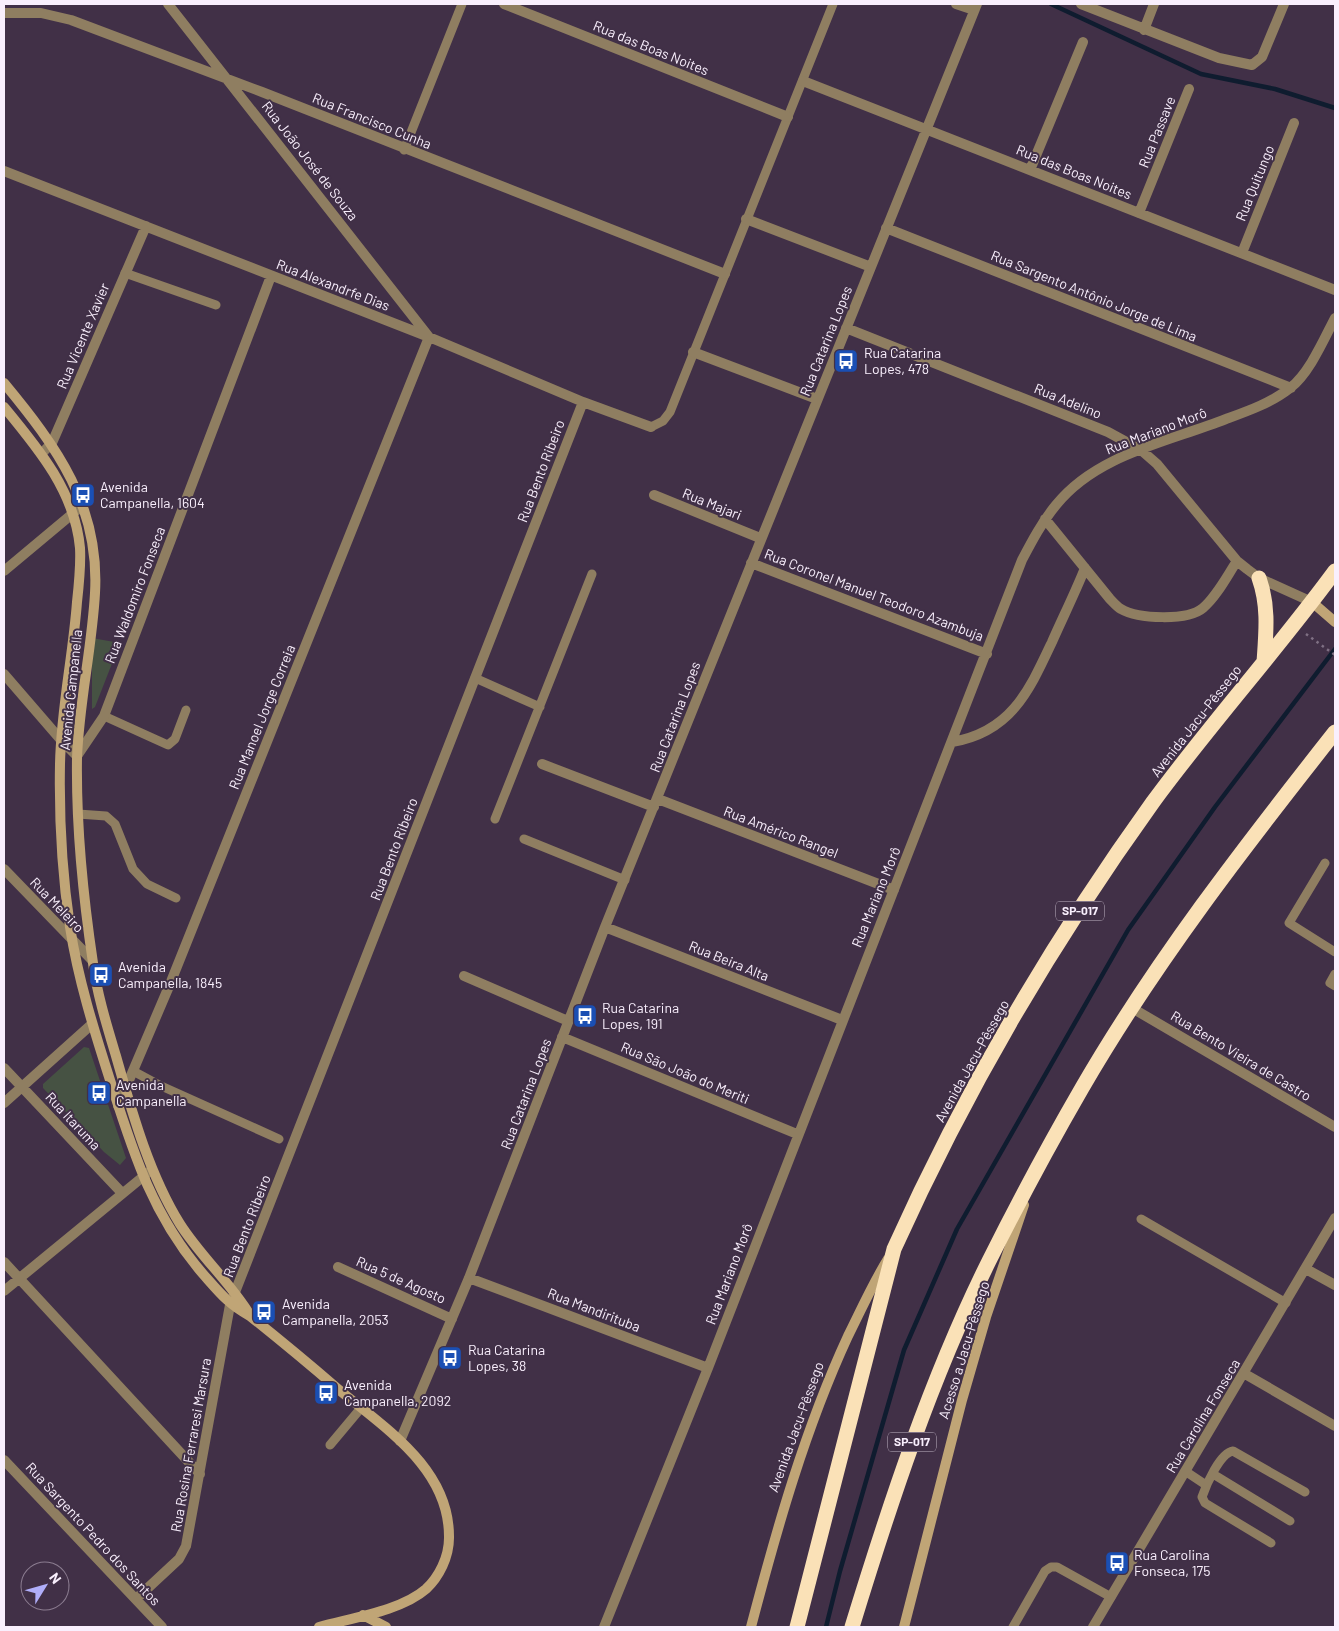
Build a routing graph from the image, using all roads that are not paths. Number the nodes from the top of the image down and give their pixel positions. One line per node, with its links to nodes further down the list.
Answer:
1 (168, 4): 13 (street, Rua João José de Souza)
2 (462, 4): 19 (lane)
3 (504, 4): 16 (street, Rua das Boas Noites)
4 (834, 4): 14 (lane)
5 (956, 4): 9 (street)
6 (1081, 4): 11 (street)
7 (1154, 4): 11 (street)
8 (1284, 4): 11 (street)
9 (976, 7): 18 (street, Rua Catarina Lopes)
10 (4, 13): 13 (street, Rua Francisco Cunha)
11 (1144, 30)
12 (1083, 42): 20 (street)
13 (229, 80): 19 (street, Rua Francisco Cunha); 35 (street, Rua João José de Souza)
14 (803, 80): 16 (lane); 18 (street, Rua das Boas Noites)
15 (1189, 89): 22 (street, Rua Passave)
16 (788, 117): 23 (lane)
17 (1294, 123): 26 (street, Rua Quitungo)
18 (926, 129): 20 (street, Rua das Boas Noites); 25 (street, Rua Catarina Lopes)
19 (404, 150): 29 (street, Rua Francisco Cunha)
20 (1030, 170): 22 (street, Rua das Boas Noites)
21 (4, 171): 24 (street, Rua Alexandrfe Dias)
22 (1139, 213): 26 (street, Rua das Boas Noites)
23 (746, 219): 27 (street); 29 (lane)
24 (146, 226): 28 (street, Rua Vicente Xavier); 30 (street, Rua Alexandrfe Dias)
25 (886, 228): 27 (street, Rua Catarina Lopes); 38 (street, Rua Sargento Antônio Jorge de Lima)
26 (1242, 253): 31 (street, Rua das Boas Noites)
27 (870, 267): 34 (street, Rua Catarina Lopes)
28 (126, 273): 32 (lane); 43 (street, Rua Vicente Xavier)
29 (725, 274): 36 (lane)
30 (271, 276): 35 (street, Rua Alexandrfe Dias); 66 (street, Rua Waldomiro Fonseca)
31 (1335, 290)
32 (216, 305)
33 (1335, 318): 38 (street, Rua Mariano Morô)
34 (846, 328): 39 (street, Rua Catarina Lopes); 44 (street, Rua Adelino)
35 (428, 337): 40 (street, Rua Alexandrfe Dias); 94 (street, Rua Manoel Jorge Correia)
36 (694, 352): 39 (street); 42 (lane)
37 (4, 385): 43 (main road, Avenida Campanella)
38 (1291, 388): 44 (street, Rua Mariano Morô)
39 (817, 398): 50 (street, Rua Catarina Lopes)
40 (583, 402): 42 (street, Rua Alexandrfe Dias); 63 (street, Rua Bento Ribeiro)
41 (4, 407): 45 (main road, Avenida Campanella)
42 (651, 427)
43 (52, 443): 45 (street, Rua Vicente Xavier); 47 (main road, Avenida Campanella)
44 (1142, 450): 49 (street, Rua Mariano Morô); 51 (street, Rua Adelino)
45 (42, 453): 48 (main road, Avenida Campanella)
46 (654, 495): 50 (street, Rua Majari)
47 (83, 505): 48 (street); 70 (main road, Avenida Campanella)
48 (72, 514): 54 (street); 68 (main road, Avenida Campanella)
49 (1046, 519): 53 (street); 60 (street, Rua Mariano Morô)
50 (760, 538): 52 (street, Rua Catarina Lopes)
51 (1237, 561): 53 (street); 57 (street, Rua Adelino)
52 (751, 563): 60 (street, Rua Coronel Manuel Teodoro Azambuja); 72 (street, Rua Catarina Lopes)
53 (1085, 568): 69 (street)
54 (4, 571)
55 (1335, 571): 58 (highway, Avenida Jacu-Pêssego / SP-017)
56 (592, 574): 64 (lane)
57 (1259, 578): 58 (street, Rua Adelino); 61 (highway)
58 (1316, 606): 59 (main road); 61 (highway, Avenida Jacu-Pêssego / SP-017)
59 (1335, 622)
60 (986, 654): 69 (street, Rua Mariano Morô)
61 (1264, 662): 108 (highway, Avenida Jacu-Pêssego / SP-017)
62 (4, 674): 68 (street)
63 (475, 678): 64 (lane); 116 (street, Rua Bento Ribeiro)
64 (540, 707): 74 (lane)
65 (186, 710): 66 (lane)
66 (104, 716): 70 (street, Rua Waldomiro Fonseca)
67 (1335, 732): 88 (highway, SP-017)
68 (61, 740): 70 (street); 82 (main road, Avenida Campanella)
69 (952, 742): 79 (street, Rua Mariano Morô)
70 (77, 756): 73 (main road, Avenida Campanella)
71 (542, 764): 72 (street, Rua Américo Rangel)
72 (656, 803): 78 (street, Rua Catarina Lopes); 79 (street, Rua Américo Rangel)
73 (78, 814): 80 (lane); 84 (main road, Avenida Campanella)
74 (495, 819)
75 (524, 840): 78 (lane)
76 (1325, 863): 83 (lane)
77 (4, 869): 82 (street, Rua Meleiro)
78 (624, 880): 81 (street, Rua Catarina Lopes)
79 (894, 890): 89 (street, Rua Mariano Morô)
80 (176, 898)
81 (605, 927): 89 (street, Rua Beira Alta); 90 (street, Rua Catarina Lopes)
82 (73, 942): 84 (street, Rua Meleiro); 91 (main road, Avenida Campanella)
83 (1335, 952)
84 (92, 960): 96 (main road, Avenida Campanella)
85 (1335, 974): 87 (lane)
86 (464, 976): 90 (street)
87 (1335, 986)
88 (1132, 1008): 99 (street, Rua Bento Vieira de Castro); 103 (highway, SP-017)
89 (842, 1020): 100 (street, Rua Mariano Morô)
90 (568, 1021): 92 (street, Rua Catarina Lopes)
91 (92, 1024): 95 (street); 98 (main road, Avenida Campanella)
92 (562, 1037): 100 (street, Rua São João do Meriti); 113 (street, Rua Catarina Lopes)
93 (4, 1068): 95 (street, Rua Itaruma)
94 (134, 1071): 96 (street, Rua Manoel Jorge Correia); 101 (lane)
95 (21, 1087): 97 (street); 105 (street, Rua Itaruma)
96 (125, 1090): 98 (street, Rua Manoel Jorge Correia); 102 (main road, Avenida Campanella)
97 (4, 1104)
98 (118, 1106): 104 (main road, Avenida Campanella)
99 (1335, 1127)
100 (797, 1134): 121 (street, Rua Mariano Morô)
101 (279, 1139)
102 (153, 1169): 104 (street); 116 (main road, Avenida Campanella)
103 (1035, 1174): 144 (highway, SP-017); 145 (main road, Acesso a Jacu-Pêssego)
104 (142, 1177): 105 (street); 118 (main road, Avenida Campanella)
105 (122, 1193): 112 (street)
106 (1335, 1218): 111 (street, Rua Carolina Fonseca)
107 (1141, 1219): 117 (lane)
108 (894, 1249): 142 (main road, Avenida Jacu-Pêssego); 143 (highway, SP-017)
109 (4, 1262): 112 (street)
110 (338, 1268): 120 (street, Rua 5 de Agosto)
111 (1306, 1269): 114 (street); 117 (street, Rua Carolina Fonseca)
112 (18, 1278): 115 (street); 129 (street)
113 (469, 1278): 120 (street, Rua Catarina Lopes); 121 (street, Rua Mandirituba)
114 (1335, 1285)
115 (4, 1291)
116 (237, 1292): 118 (street, Rua Bento Ribeiro); 119 (main road, Avenida Campanella)
117 (1286, 1303): 122 (street, Rua Carolina Fonseca)
118 (230, 1305): 119 (main road, Avenida Campanella); 129 (street, Rua Rosina Ferraresi Marsura)
119 (250, 1316): 123 (main road, Avenida Campanella)
120 (452, 1319): 125 (street, Rua Catarina Lopes)
121 (708, 1368): 141 (street, Rua Mariano Morô)
122 (1245, 1374): 124 (street); 128 (street, Rua Carolina Fonseca)
123 (361, 1408): 125 (main road, Avenida Campanella); 126 (lane)
124 (1335, 1426)
125 (400, 1441): 137 (main road, Avenida Campanella)
126 (330, 1445)
127 (4, 1460): 136 (street, Rua Sargento Pedro dos Santos)
128 (1185, 1472): 131 (lane); 135 (street, Rua Carolina Fonseca)
129 (200, 1474): 136 (street, Rua Rosina Ferraresi Marsura)
130 (1213, 1474): 131 (lane); 132 (lane); 133 (lane)
131 (1206, 1485): 134 (lane)
132 (1306, 1492)
133 (1290, 1521)
134 (1271, 1543)
135 (1111, 1597): 146 (lane); 147 (street, Rua Carolina Fonseca)
136 (136, 1599): 138 (street, Rua Sargento Pedro dos Santos)
137 (363, 1615): 139 (main road, Avenida Campanella); 140 (main road)
138 (162, 1627)
139 (319, 1627)
140 (386, 1627)
141 (604, 1627)
142 (751, 1627)
143 (798, 1627)
144 (852, 1627)
145 (904, 1627)
146 (1014, 1627)
147 (1093, 1627)

